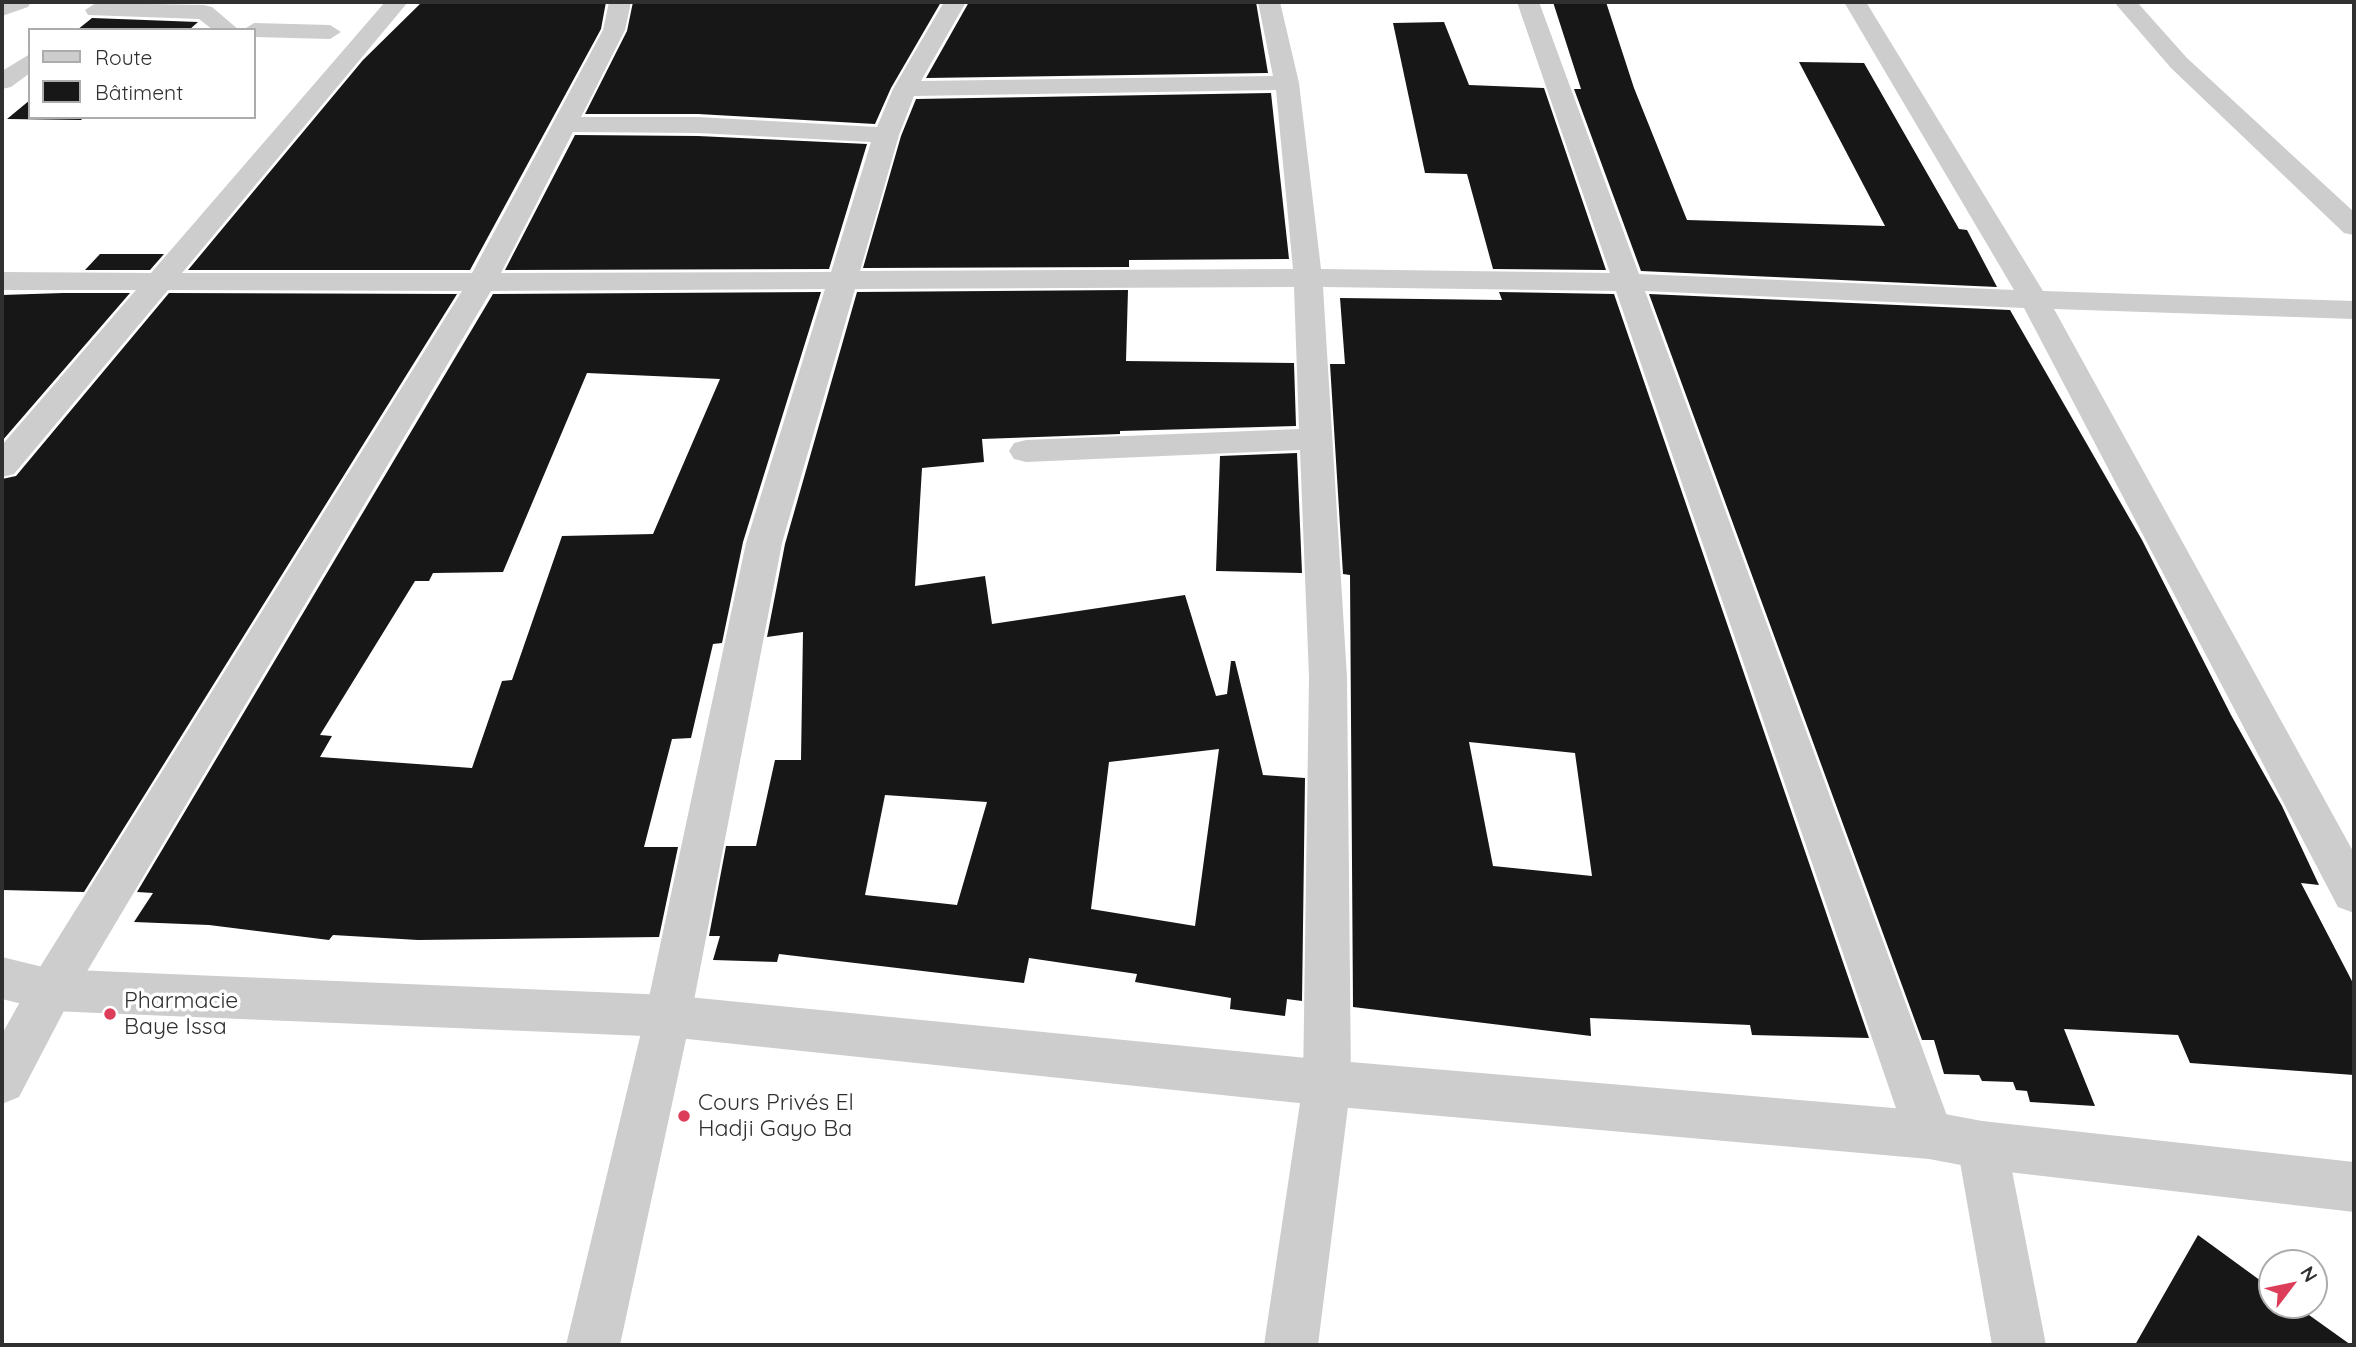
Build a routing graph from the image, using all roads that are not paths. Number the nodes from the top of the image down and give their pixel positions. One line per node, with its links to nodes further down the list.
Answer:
1 (20, 2): 9 (street)
2 (397, 2): 22 (street)
3 (620, 2): 18 (street)
4 (955, 2): 17 (street)
5 (1269, 2): 16 (street)
6 (1528, 2): 26 (street)
7 (1856, 2): 27 (street)
8 (2125, 2): 20 (street)
9 (2, 9)
10 (94, 12): 11 (street)
11 (225, 28)
12 (256, 30): 13 (street)
13 (330, 32)
14 (28, 62): 15 (street)
15 (2, 82)
16 (1287, 83): 17 (street); 21 (street)
17 (905, 89): 19 (street)
18 (565, 124): 19 (street); 25 (street)
19 (886, 135): 23 (street)
20 (2354, 227)
21 (1308, 278): 23 (street); 26 (street); 29 (street)
22 (159, 280): 24 (street); 25 (street); 31 (street)
23 (843, 280): 25 (street); 35 (street)
24 (2, 281)
25 (482, 282): 34 (street)
26 (1628, 282): 27 (street); 38 (street)
27 (2034, 300): 28 (street); 32 (street)
28 (2354, 310)
29 (1317, 439): 30 (street); 37 (street)
30 (1026, 451)
31 (2, 466)
32 (2354, 894)
33 (2, 978): 34 (street)
34 (51, 990): 35 (street); 36 (street)
35 (668, 1016): 37 (street); 41 (street)
36 (2, 1081)
37 (1327, 1083): 38 (street); 42 (street)
38 (1929, 1135): 39 (street)
39 (1982, 1145): 40 (street); 43 (street)
40 (2354, 1188)
41 (593, 1345)
42 (1291, 1345)
43 (2019, 1345)

